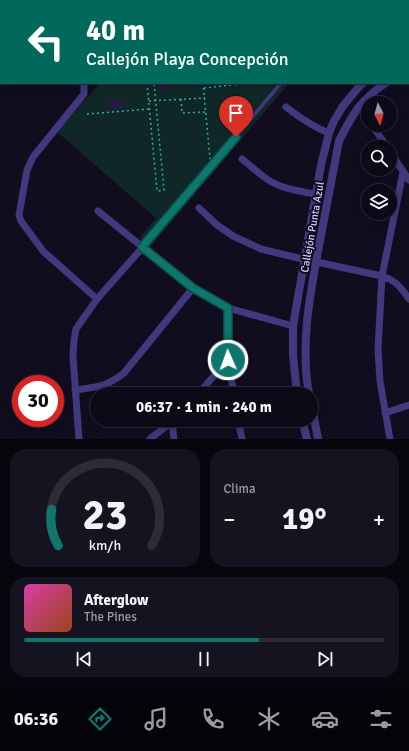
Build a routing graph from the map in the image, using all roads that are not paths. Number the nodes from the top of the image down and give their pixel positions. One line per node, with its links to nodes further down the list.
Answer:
1 (84, 84): 21 (street)
2 (280, 84): 16 (lane)
3 (362, 84): 8 (street, Callejón Punta Azul)
4 (384, 84): 5 (street, Callejón Punta Azul)
5 (359, 106): 7 (street); 18 (street, Callejón Punta Azul)
6 (286, 107): 8 (street)
7 (361, 109)
8 (329, 133): 13 (street, Callejón Punta Azul)
9 (242, 159): 13 (street)
10 (397, 163): 11 (street)
11 (403, 172): 12 (street); 19 (street)
12 (409, 180)
13 (315, 194): 17 (street, Callejón Punta Azul)
14 (199, 208): 17 (street)
15 (98, 211): 16 (street)
16 (142, 247): 20 (street); 21 (street)
17 (304, 259): 18 (street); 24 (street, Callejón Punta Azul)
18 (316, 261): 19 (street); 29 (street, Callejón Punta Azul)
19 (382, 276): 22 (street); 32 (street)
20 (193, 288): 23 (street); 30 (street)
21 (97, 299): 30 (street)
22 (409, 299)
23 (228, 308): 24 (street); 25 (street)
24 (293, 326): 28 (street, Callejón Punta Azul)
25 (228, 360): 26 (street); 27 (street)
26 (204, 387)
27 (233, 387)
28 (296, 387)
29 (308, 387)
30 (75, 390): 38 (street)
31 (409, 405): 32 (street)
32 (385, 413): 44 (street)
33 (165, 427): 39 (street)
34 (173, 427): 40 (street)
35 (239, 427): 41 (street)
36 (304, 427): 42 (street)
37 (316, 427): 43 (street)
38 (79, 439)
39 (150, 439)
40 (174, 439)
41 (242, 439)
42 (307, 439)
43 (318, 439)
44 (390, 439)

